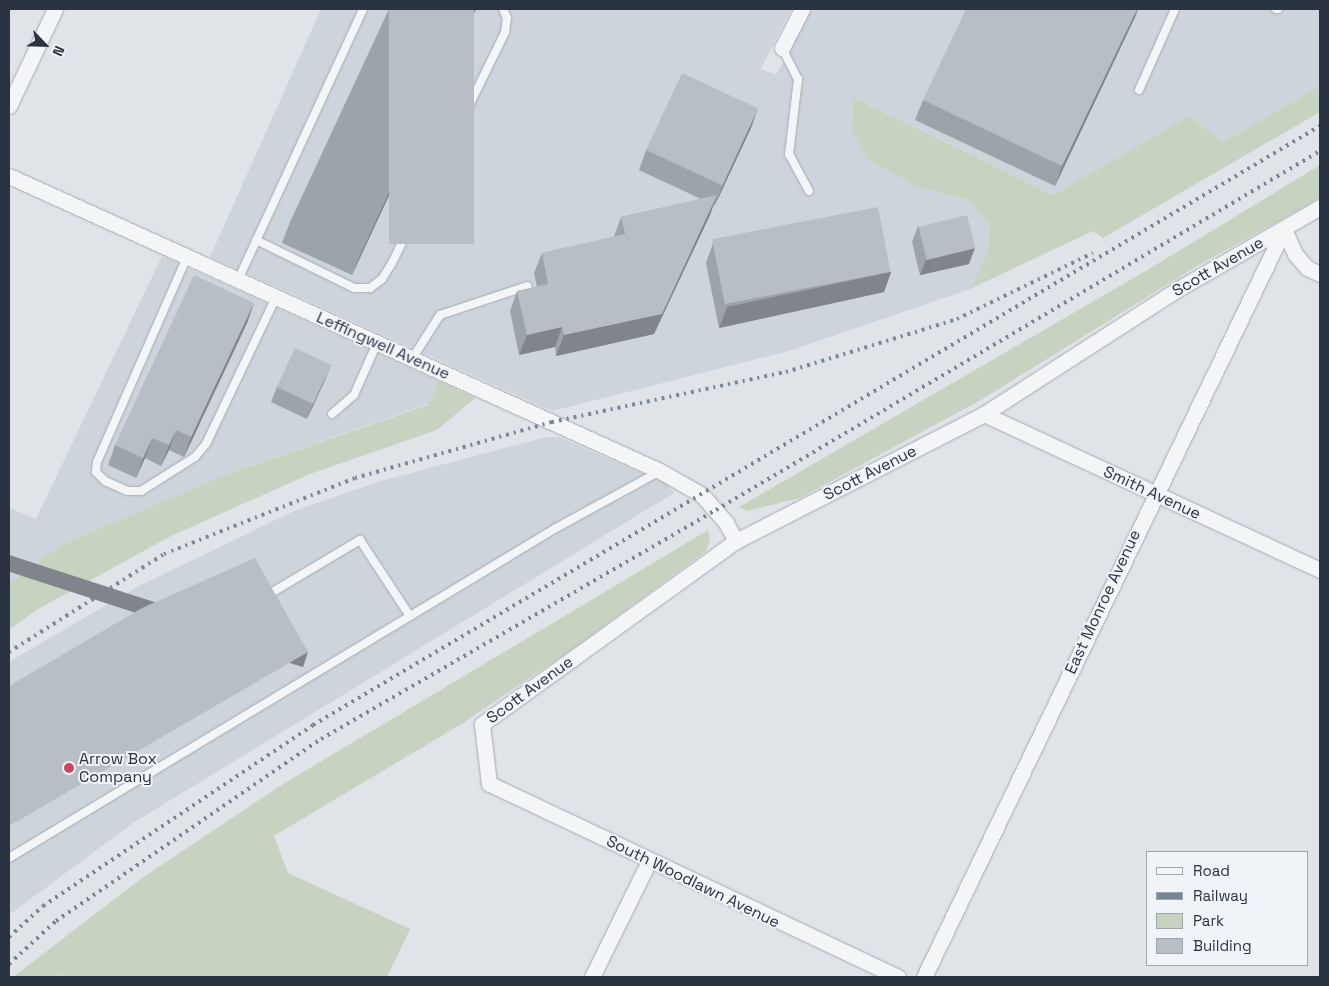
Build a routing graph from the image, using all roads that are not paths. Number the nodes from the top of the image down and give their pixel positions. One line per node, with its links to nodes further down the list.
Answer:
1 (55, 9): 8 (street)
2 (363, 9): 13 (lane)
3 (503, 9): 13 (lane)
4 (802, 9): 6 (street)
5 (1175, 9): 7 (lane)
6 (782, 48): 10 (lane)
7 (1138, 90)
8 (9, 106)
9 (9, 176): 14 (street, Leffingwell Avenue)
10 (809, 191)
11 (1320, 207): 12 (street, Scott Avenue)
12 (1284, 229): 15 (street); 22 (street, Scott Avenue); 24 (street, East Monroe Avenue)
13 (256, 240): 16 (lane)
14 (186, 256): 16 (street, Leffingwell Avenue); 18 (lane)
15 (1320, 274)
16 (238, 280): 18 (street, Leffingwell Avenue)
17 (527, 286): 20 (lane)
18 (276, 297): 19 (street, Leffingwell Avenue)
19 (377, 343): 20 (street, Leffingwell Avenue); 21 (lane)
20 (412, 359): 23 (street, Leffingwell Avenue)
21 (332, 414)
22 (984, 414): 24 (street, Smith Avenue); 25 (street, Scott Avenue)
23 (660, 471): 25 (street, Leffingwell Avenue); 28 (lane)
24 (1154, 494): 26 (street, Smith Avenue); 34 (street, East Monroe Avenue)
25 (736, 541): 29 (street, Scott Avenue)
26 (1320, 570)
27 (271, 593): 28 (lane)
28 (410, 616): 30 (lane)
29 (489, 784): 31 (street, South Woodlawn Avenue)
30 (9, 858)
31 (650, 861): 32 (street); 33 (street, South Woodlawn Avenue)
32 (592, 977)
33 (898, 977)
34 (924, 977)

